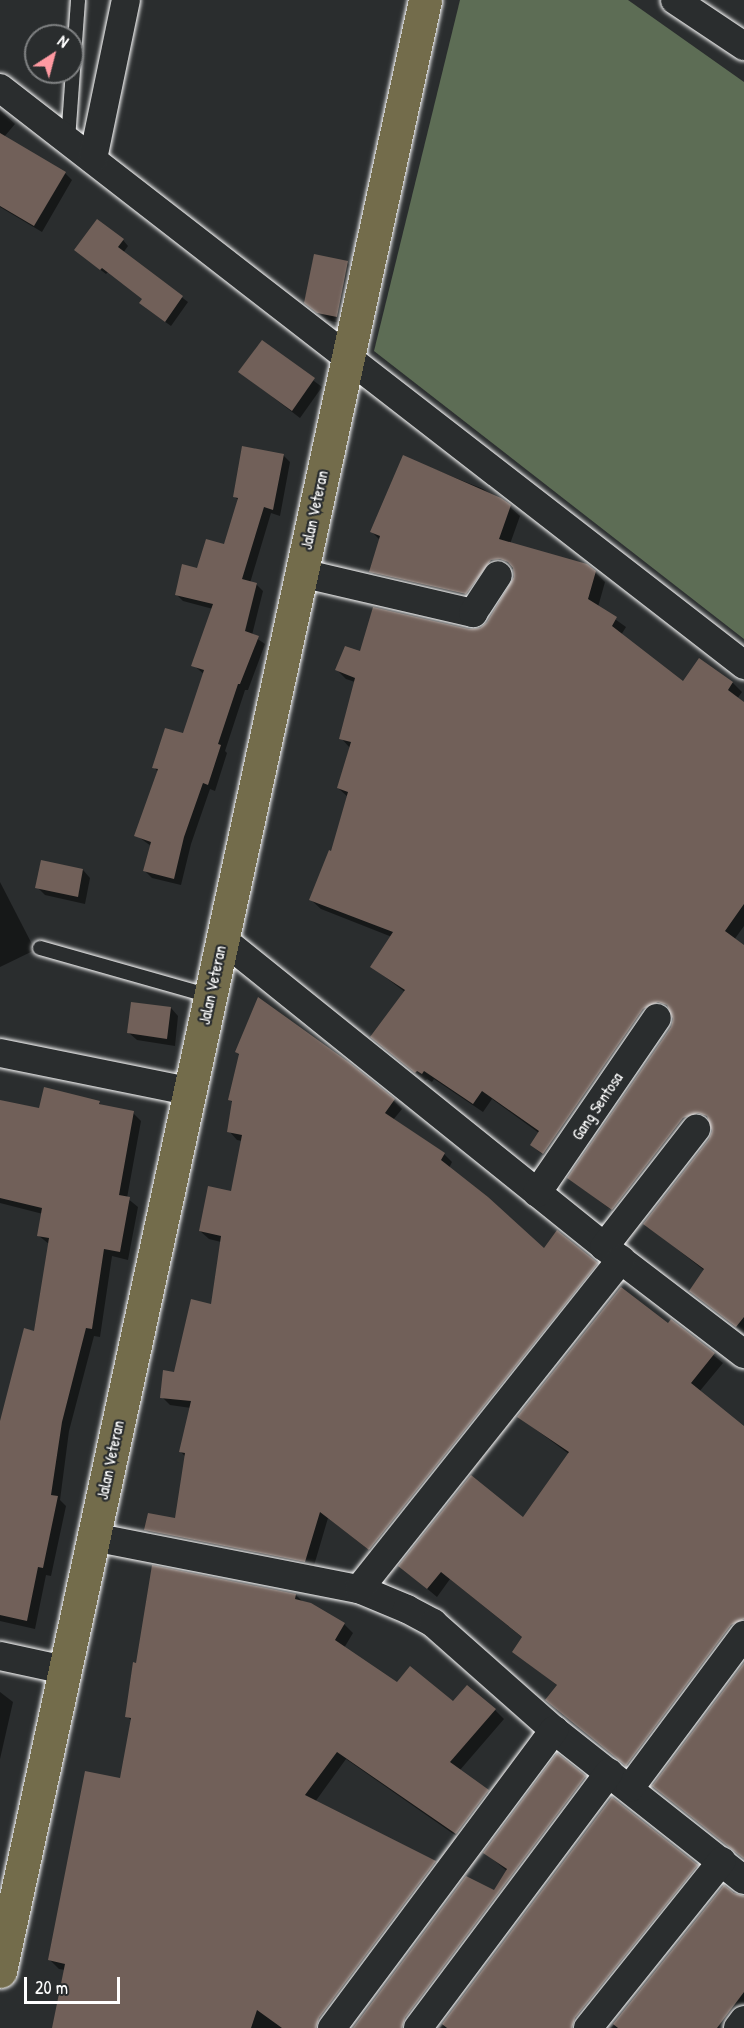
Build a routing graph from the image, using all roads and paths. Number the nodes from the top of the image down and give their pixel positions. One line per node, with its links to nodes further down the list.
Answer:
1 (78, 0): 7 (lane)
2 (126, 0): 8 (street)
3 (425, 0): 9 (main road, Jalan Veteran)
4 (675, 0): 5 (street)
5 (744, 46)
6 (0, 88): 7 (street)
7 (69, 140): 8 (street)
8 (93, 159): 9 (street)
9 (347, 356): 10 (main road, Jalan Veteran); 12 (street)
10 (300, 573): 11 (street); 13 (main road, Jalan Veteran)
11 (498, 575)
12 (744, 665)
13 (222, 939): 15 (main road, Jalan Veteran); 20 (street)
14 (40, 948): 15 (lane)
15 (210, 996): 18 (main road, Jalan Veteran)
16 (657, 1018): 20 (street, Gang Sentosa)
17 (0, 1053): 18 (street)
18 (189, 1091): 23 (main road, Jalan Veteran)
19 (696, 1129): 21 (street)
20 (537, 1194): 21 (street)
21 (612, 1253): 22 (street); 24 (street)
22 (744, 1354)
23 (93, 1537): 24 (street); 27 (main road, Jalan Veteran)
24 (358, 1589): 28 (street)
25 (744, 1635): 29 (street)
26 (0, 1656): 27 (street)
27 (64, 1670): 32 (main road, Jalan Veteran)
28 (554, 1730): 29 (street); 34 (street)
29 (620, 1780): 30 (street); 35 (street)
30 (722, 1861): 31 (street); 36 (street)
31 (744, 1880)
32 (0, 1971)
33 (744, 2020): 37 (street)
34 (332, 2028)
35 (418, 2028)
36 (588, 2028)
37 (738, 2028)

